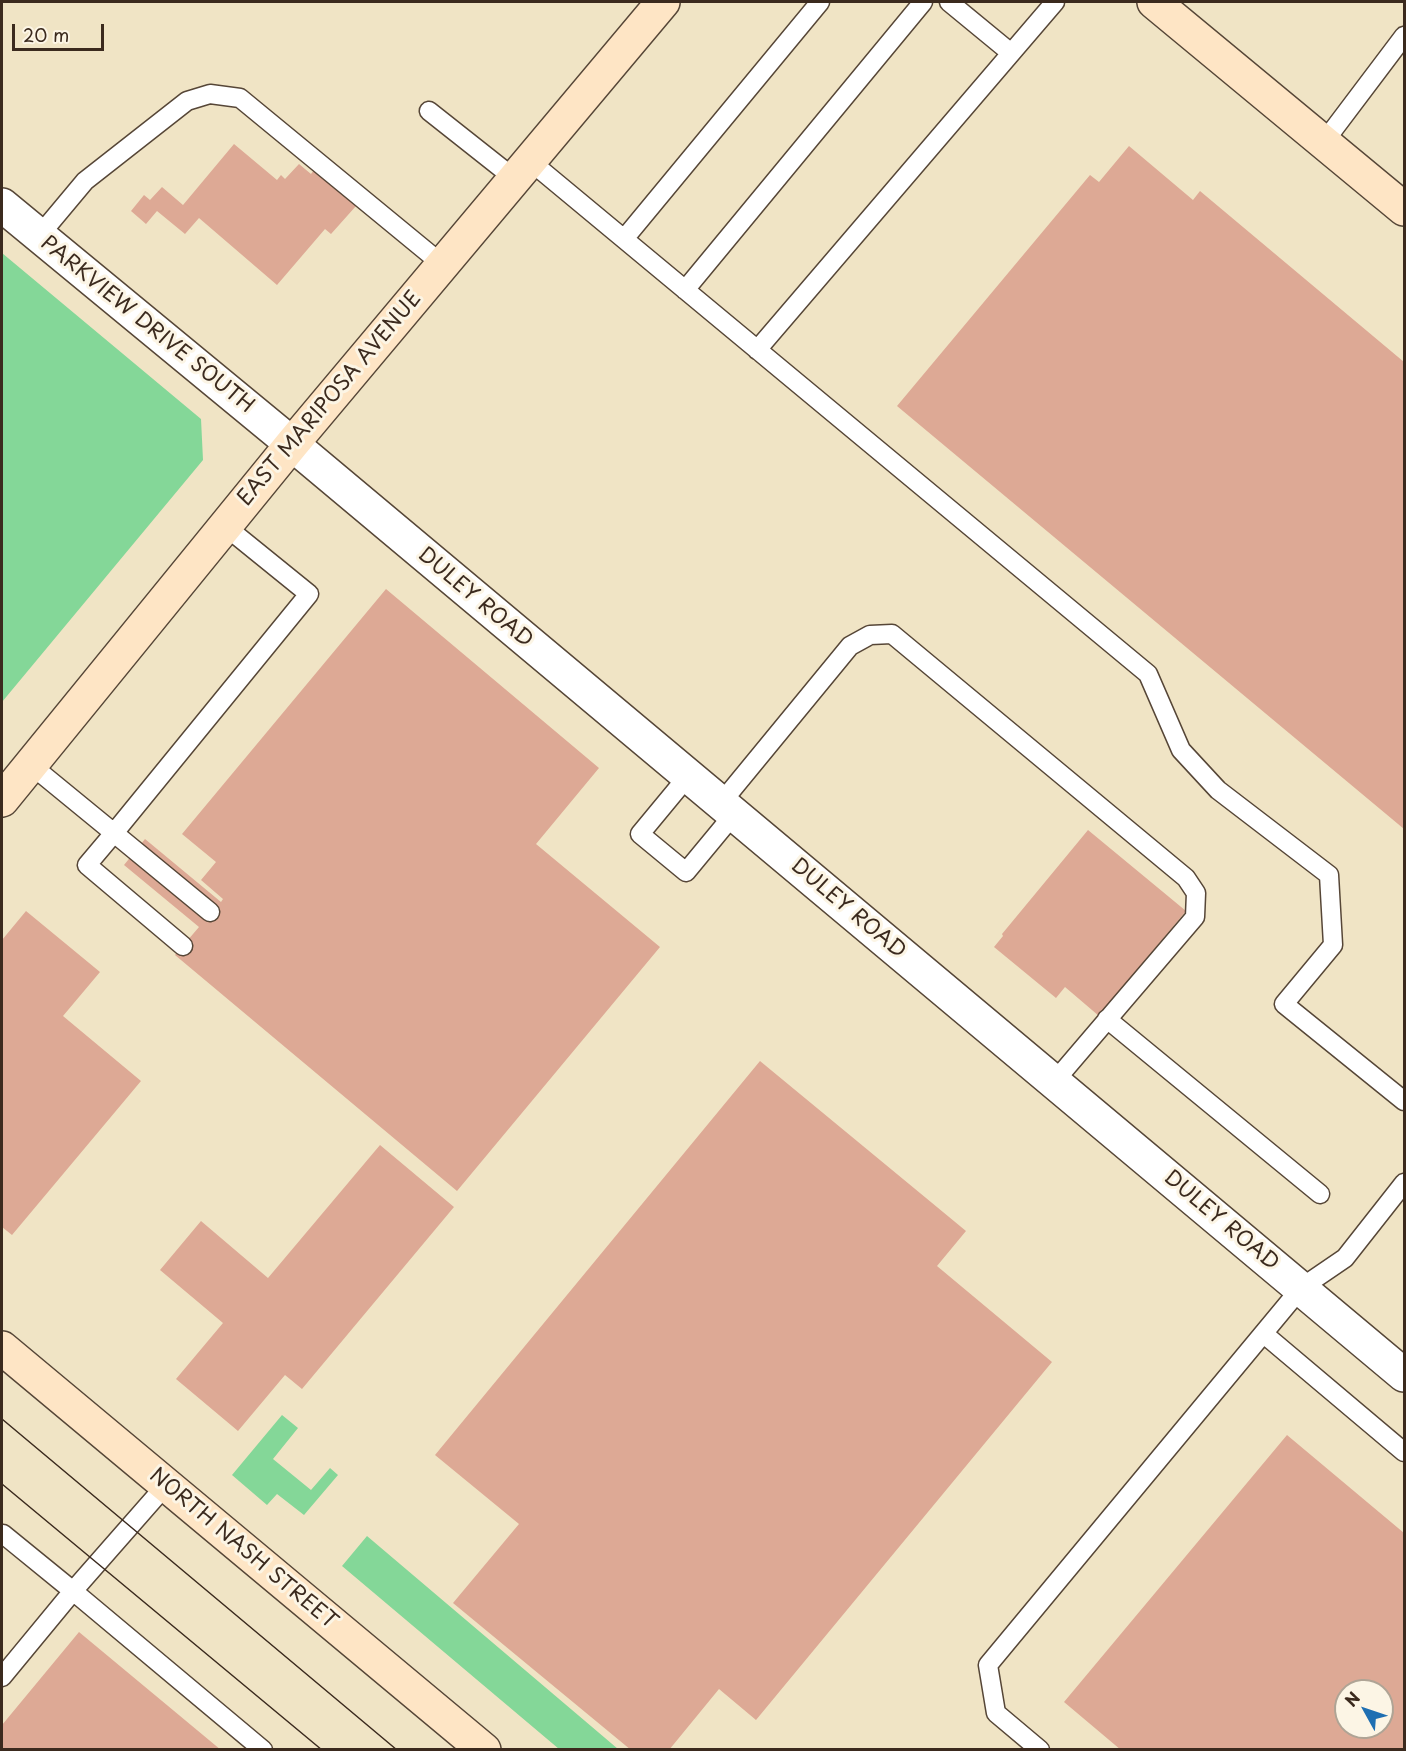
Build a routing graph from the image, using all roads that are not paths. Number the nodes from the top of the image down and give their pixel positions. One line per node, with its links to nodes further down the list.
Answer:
1 (663, 2): 11 (street, EAST MARIPOSA AVENUE)
2 (820, 2): 15 (lane)
3 (923, 2): 17 (lane)
4 (949, 2): 8 (lane)
5 (1055, 2): 8 (lane)
6 (1154, 2): 10 (street)
7 (1404, 36): 10 (lane)
8 (1011, 53): 18 (lane)
9 (429, 111): 11 (lane)
10 (1324, 142): 13 (street)
11 (522, 170): 15 (lane); 16 (street, EAST MARIPOSA AVENUE)
12 (2, 205): 14 (street, PARKVIEW DRIVE SOUTH)
13 (1404, 209)
14 (39, 236): 16 (lane); 19 (street, PARKVIEW DRIVE SOUTH)
15 (624, 239): 17 (lane)
16 (443, 265): 19 (street, EAST MARIPOSA AVENUE)
17 (686, 290): 18 (lane)
18 (757, 350): 30 (lane)
19 (292, 444): 20 (street, EAST MARIPOSA AVENUE); 22 (street, DULEY ROAD)
20 (225, 526): 21 (street, EAST MARIPOSA AVENUE); 25 (lane)
21 (31, 765): 23 (street, EAST MARIPOSA AVENUE); 25 (lane)
22 (688, 776): 24 (street, DULEY ROAD); 24 (lane)
23 (2, 800)
24 (727, 808): 28 (lane); 29 (street, DULEY ROAD)
25 (114, 833): 26 (lane); 27 (lane)
26 (210, 912)
27 (183, 946)
28 (1107, 1019): 29 (lane); 32 (lane)
29 (1054, 1082): 33 (street, DULEY ROAD)
30 (1404, 1101)
31 (1404, 1184): 33 (lane)
32 (1320, 1194)
33 (1301, 1288): 34 (lane); 36 (street, DULEY ROAD)
34 (1264, 1334): 37 (lane); 44 (lane)
35 (2, 1348): 38 (street, NORTH NASH STREET)
36 (1404, 1375)
37 (1404, 1452)
38 (166, 1485): 40 (lane); 43 (street, NORTH NASH STREET)
39 (2, 1535): 40 (lane)
40 (74, 1591): 41 (lane); 42 (lane)
41 (2, 1677)
42 (263, 1749)
43 (484, 1749)
44 (1040, 1749)

